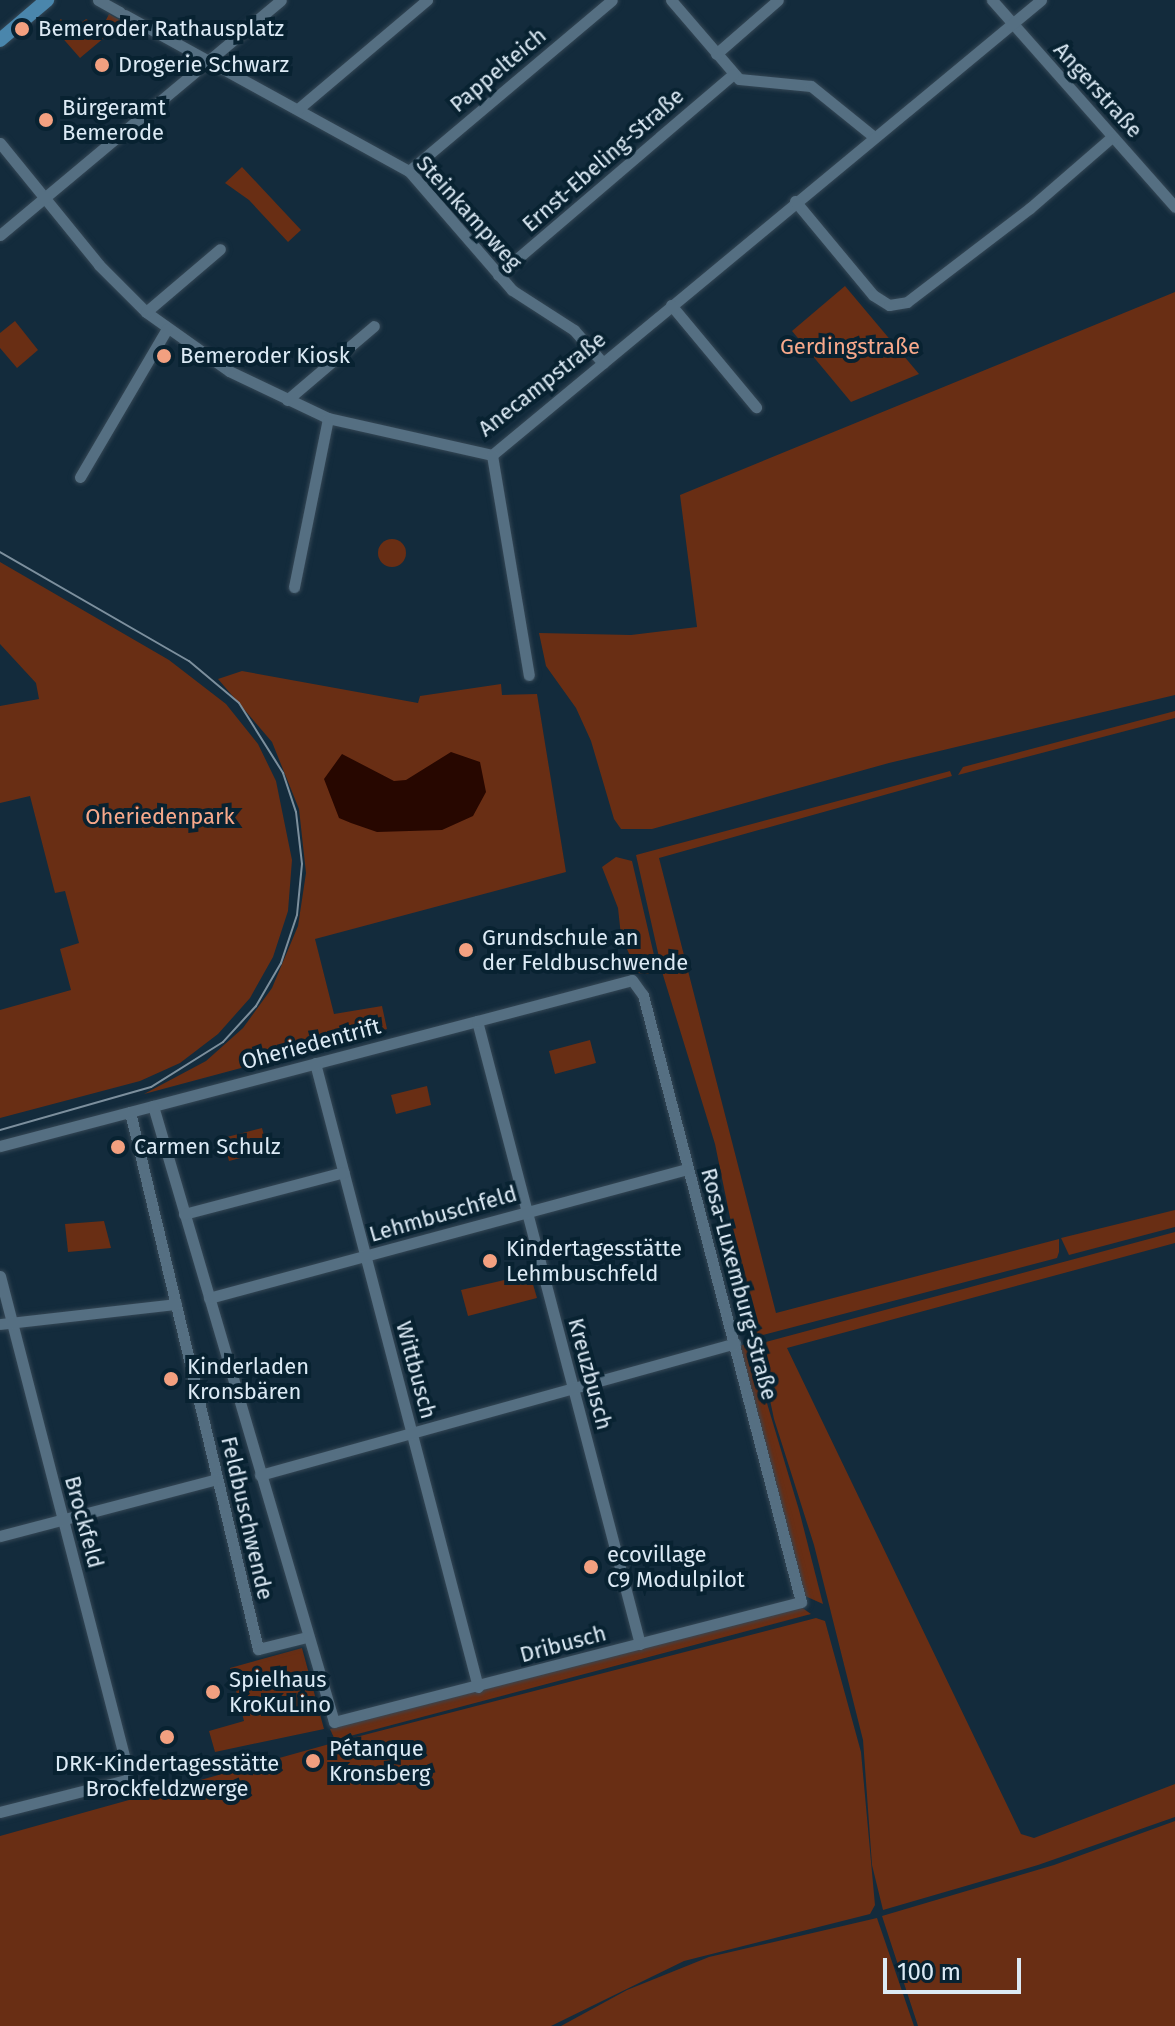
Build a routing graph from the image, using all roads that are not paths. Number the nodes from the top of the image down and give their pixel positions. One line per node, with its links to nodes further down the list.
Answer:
1 (34, 0): 12 (main road)
2 (47, 0): 13 (main road)
3 (98, 0): 15 (street, Steinkampweg)
4 (281, 0): 15 (street)
5 (427, 0): 17 (street)
6 (612, 0): 21 (street, Pappelteich)
7 (671, 0): 14 (street)
8 (778, 0): 14 (street)
9 (992, 0): 11 (street, Angerstraße)
10 (1041, 0): 11 (street, Anecampstraße)
11 (1013, 25): 18 (street, Anecampstraße); 19 (street, Angerstraße)
12 (0, 29)
13 (0, 40)
14 (716, 54): 16 (street)
15 (208, 59): 17 (street, Steinkampweg); 22 (street)
16 (733, 74): 18 (street); 27 (street, Ernst-Ebeling-Straße)
17 (298, 109): 21 (street, Steinkampweg)
18 (873, 136): 23 (street, Anecampstraße)
19 (1112, 137): 23 (street); 24 (street, Angerstraße)
20 (1, 146): 22 (street, Anecampstraße)
21 (409, 171): 27 (street, Steinkampweg)
22 (43, 199): 25 (street); 29 (street, Anecampstraße)
23 (795, 201): 28 (street, Anecampstraße)
24 (1175, 207)
25 (0, 235)
26 (220, 249): 29 (street)
27 (498, 275): 32 (street, Steinkampweg)
28 (671, 305): 32 (street, Anecampstraße); 34 (street)
29 (146, 312): 31 (street, Anecampstraße)
30 (374, 326): 33 (street)
31 (167, 329): 33 (street, Anecampstraße); 37 (street)
32 (603, 363): 36 (street, Anecampstraße)
33 (287, 400): 35 (street, Anecampstraße)
34 (756, 407)
35 (328, 418): 36 (street, Anecampstraße); 38 (street)
36 (492, 455): 39 (street)
37 (80, 477)
38 (294, 587)
39 (529, 675)
40 (632, 980): 41 (street, Oheriedentrift); 46 (street, Rosa-Luxemburg-Straße)
41 (477, 1021): 42 (street, Oheriedentrift); 48 (street, Kreuzbusch)
42 (315, 1063): 43 (street, Oheriedentrift); 47 (street, Wittbusch)
43 (153, 1106): 44 (street, Oheriedentrift); 49 (street, Feldbuschwende)
44 (130, 1112): 45 (street, Oheriedentrift); 53 (street, Feldbuschwende)
45 (0, 1146)
46 (687, 1169): 48 (street, Lehmbuschfeld); 55 (street, Rosa-Luxemburg-Straße)
47 (344, 1172): 49 (street); 50 (street, Wittbusch)
48 (526, 1211): 50 (street, Lehmbuschfeld); 56 (street, Kreuzbusch)
49 (184, 1214): 52 (street, Feldbuschwende)
50 (366, 1256): 52 (street, Lehmbuschfeld); 57 (street, Wittbusch)
51 (0, 1276): 54 (street, Brockfeld)
52 (209, 1298): 58 (street, Feldbuschwende)
53 (176, 1304): 54 (street); 59 (street, Feldbuschwende)
54 (6, 1323): 60 (street, Brockfeld)
55 (735, 1343): 56 (street); 62 (street, Rosa-Luxemburg-Straße)
56 (574, 1388): 57 (street); 64 (street, Kreuzbusch)
57 (413, 1435): 58 (street); 65 (street, Wittbusch)
58 (260, 1475): 63 (street, Feldbuschwende)
59 (217, 1479): 60 (street); 63 (street, Feldbuschwende)
60 (63, 1519): 61 (street); 67 (street, Brockfeld)
61 (0, 1536)
62 (801, 1602): 64 (street, Dribusch)
63 (307, 1637): 66 (street, Feldbuschwende)
64 (640, 1644): 65 (street, Dribusch)
65 (478, 1687): 66 (street, Dribusch)
66 (334, 1722)
67 (0, 1812)

